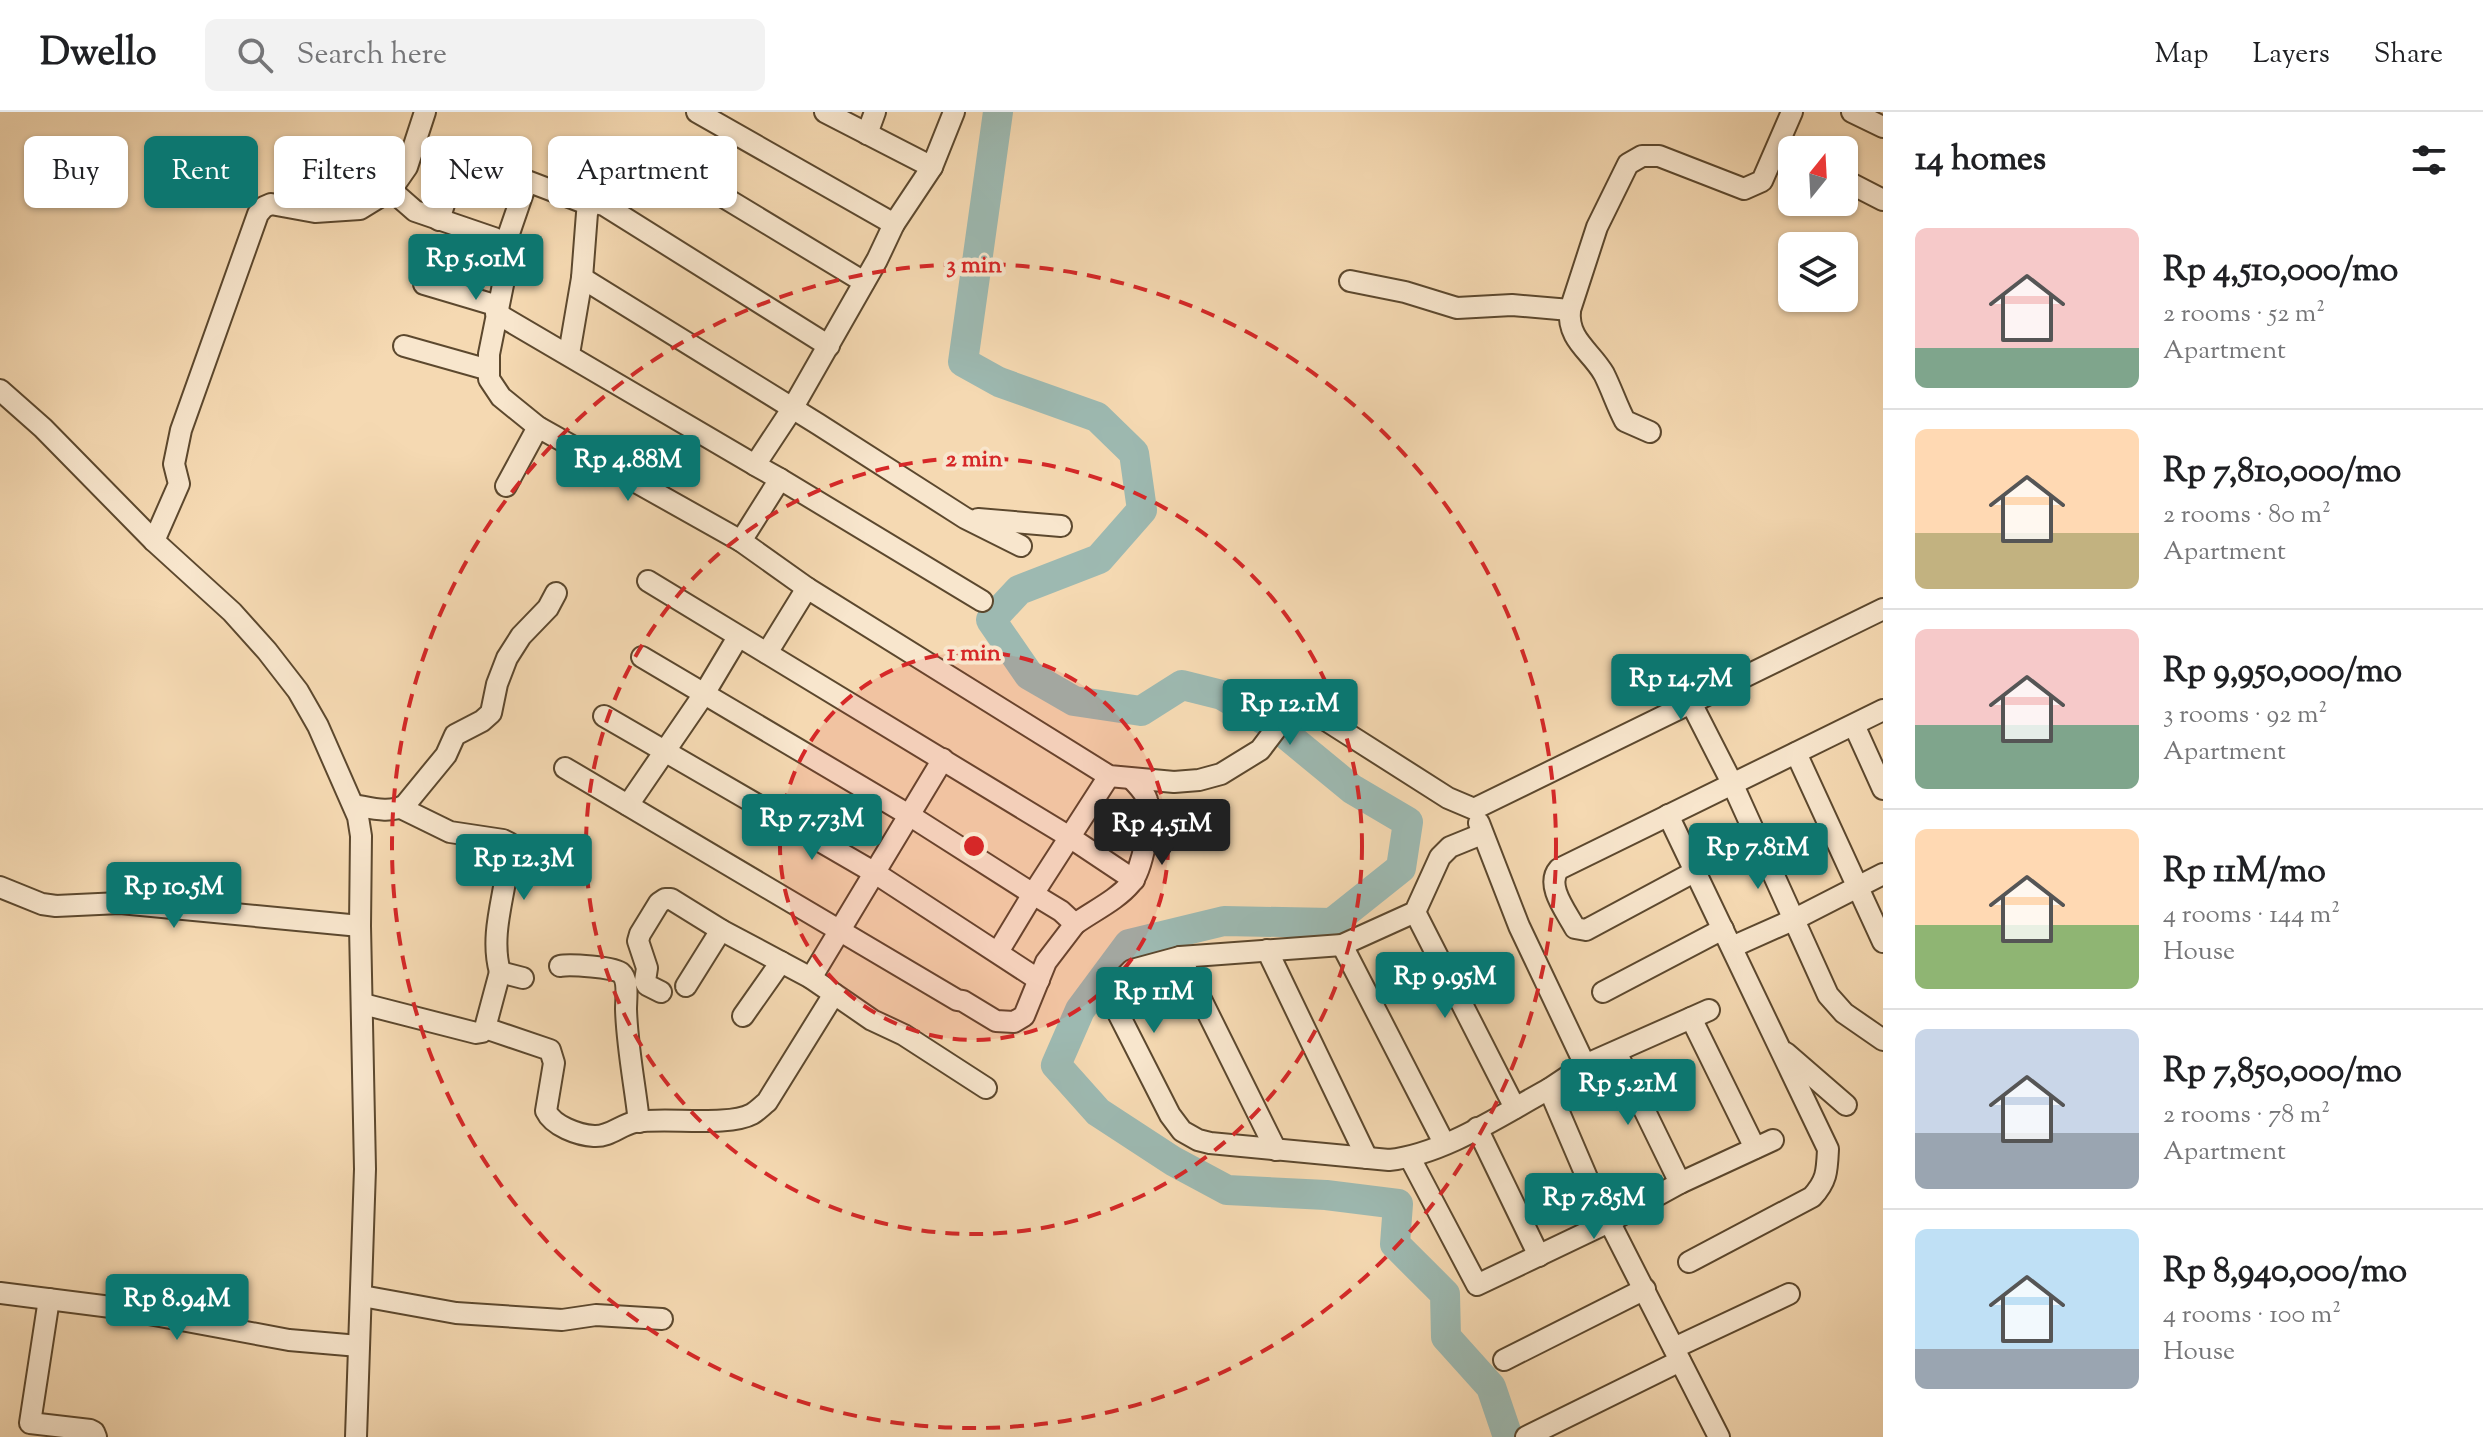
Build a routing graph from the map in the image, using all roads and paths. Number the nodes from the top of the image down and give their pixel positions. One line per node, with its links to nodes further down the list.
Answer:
1 (425, 112): 11 (street)
2 (697, 112): 24 (street)
3 (825, 112): 9 (street)
4 (875, 112): 9 (street)
5 (954, 112): 10 (street)
6 (1792, 112): 31 (street)
7 (1852, 112): 8 (street)
8 (1883, 127)
9 (867, 134): 10 (street)
10 (932, 167): 24 (street)
11 (405, 170)
12 (1858, 187): 14 (street)
13 (548, 189): 25 (street)
14 (1883, 200)
15 (405, 202): 23 (street)
16 (274, 205): 45 (street)
17 (737, 205): 28 (street)
18 (293, 208): 19 (street)
19 (362, 208)
20 (443, 208): 23 (street)
21 (590, 208): 26 (street)
22 (609, 208): 33 (street)
23 (439, 220): 25 (street)
24 (894, 224): 28 (street)
25 (505, 245): 30 (street)
26 (582, 278): 34 (street); 37 (street)
27 (1350, 281): 31 (street)
28 (864, 282): 33 (street)
29 (424, 284): 30 (street)
30 (497, 309): 34 (street); 35 (street)
31 (1570, 310): 39 (street)
32 (404, 346): 35 (street)
33 (829, 346): 37 (street)
34 (569, 354): 40 (street)
35 (489, 370): 38 (street)
36 (0, 390): 45 (street)
37 (792, 409): 40 (street); 43 (street)
38 (538, 427): 42 (street); 46 (street)
39 (1650, 432)
40 (755, 465): 41 (street)
41 (780, 479): 46 (street); 52 (street)
42 (506, 486)
43 (965, 518): 44 (street); 47 (street)
44 (1061, 526)
45 (154, 541): 71 (street)
46 (741, 541): 49 (street)
47 (1021, 546)
48 (648, 581): 54 (street)
49 (807, 588): 55 (street); 66 (street)
50 (556, 593): 73 (street)
51 (1883, 598): 58 (street)
52 (982, 601)
53 (1883, 609): 58 (street)
54 (738, 637): 55 (street); 57 (street)
55 (767, 653): 64 (street)
56 (642, 657): 57 (street)
57 (704, 694): 62 (street); 74 (street)
58 (1689, 699): 68 (street); 70 (street)
59 (1883, 710): 61 (street)
60 (604, 716): 62 (street)
61 (1854, 725): 63 (street); 69 (street)
62 (665, 753): 72 (street); 79 (street)
63 (1796, 753): 68 (street); 83 (street)
64 (943, 759): 74 (street); 77 (street)
65 (565, 768): 72 (street)
66 (1109, 776): 67 (street); 77 (street)
67 (1133, 780): 70 (street); 81 (street)
68 (1732, 783): 75 (street); 86 (street)
69 (1883, 789)
70 (1468, 804): 76 (street)
71 (354, 805): 73 (street); 88 (street)
72 (628, 805): 90 (street)
73 (401, 808): 99 (street)
74 (909, 815): 79 (street); 84 (street)
75 (1668, 815): 78 (street); 78 (street)
76 (1482, 834): 85 (street); 113 (street)
77 (1068, 836): 81 (street); 84 (street)
78 (1694, 872): 91 (street)
79 (875, 873): 90 (street); 95 (street)
80 (1883, 874): 83 (street)
81 (1134, 880): 87 (street)
82 (0, 887): 88 (street)
83 (1857, 887): 86 (street); 92 (street)
84 (1033, 894): 87 (street); 95 (street)
85 (1415, 912): 93 (street); 117 (street)
86 (1795, 919): 91 (street); 110 (street)
87 (1075, 924): 102 (street)
88 (360, 926): 107 (street)
89 (721, 930): 97 (street); 103 (street); 104 (street)
90 (840, 931): 101 (street); 102 (street)
91 (1727, 938): 105 (street); 111 (street)
92 (1883, 942)
93 (1342, 945): 94 (street); 120 (street)
94 (1267, 950): 96 (street); 122 (street)
95 (998, 952): 102 (street)
96 (1180, 957): 121 (street); 121 (street)
97 (781, 962): 101 (street); 108 (street)
98 (560, 966): 118 (street)
99 (500, 972): 100 (street); 109 (street)
100 (523, 978)
101 (811, 978): 106 (street)
102 (1039, 980)
103 (686, 986)
104 (661, 992)
105 (1603, 992)
106 (834, 994): 114 (street); 118 (street)
107 (363, 1004): 109 (street); 131 (street)
108 (743, 1016)
109 (485, 1028): 118 (street)
110 (1883, 1040)
111 (1779, 1046): 116 (street); 127 (street)
112 (1616, 1052): 113 (street); 124 (street); 124 (street)
113 (1585, 1065): 115 (street)
114 (986, 1088)
115 (1549, 1089): 117 (street); 125 (street)
116 (1846, 1105)
117 (1515, 1108): 119 (street)
118 (639, 1122)
119 (1477, 1128): 120 (street); 126 (street)
120 (1444, 1143): 123 (street)
121 (1276, 1150): 122 (street)
122 (1367, 1158): 123 (street)
123 (1410, 1158): 126 (street)
124 (1680, 1183): 125 (street)
125 (1609, 1222): 126 (street); 128 (street)
126 (1539, 1256)
127 (1689, 1262)
128 (1645, 1289): 135 (street); 136 (street)
129 (0, 1293): 132 (street)
130 (1789, 1294): 135 (street)
131 (362, 1296): 133 (street); 134 (street)
132 (49, 1299): 134 (street); 138 (street)
133 (662, 1319)
134 (359, 1346): 139 (street)
135 (1677, 1355): 137 (street); 140 (street)
136 (1504, 1360)
137 (1716, 1432): 141 (street)
138 (96, 1437)
139 (356, 1437)
140 (1526, 1437)
141 (1694, 1437)

